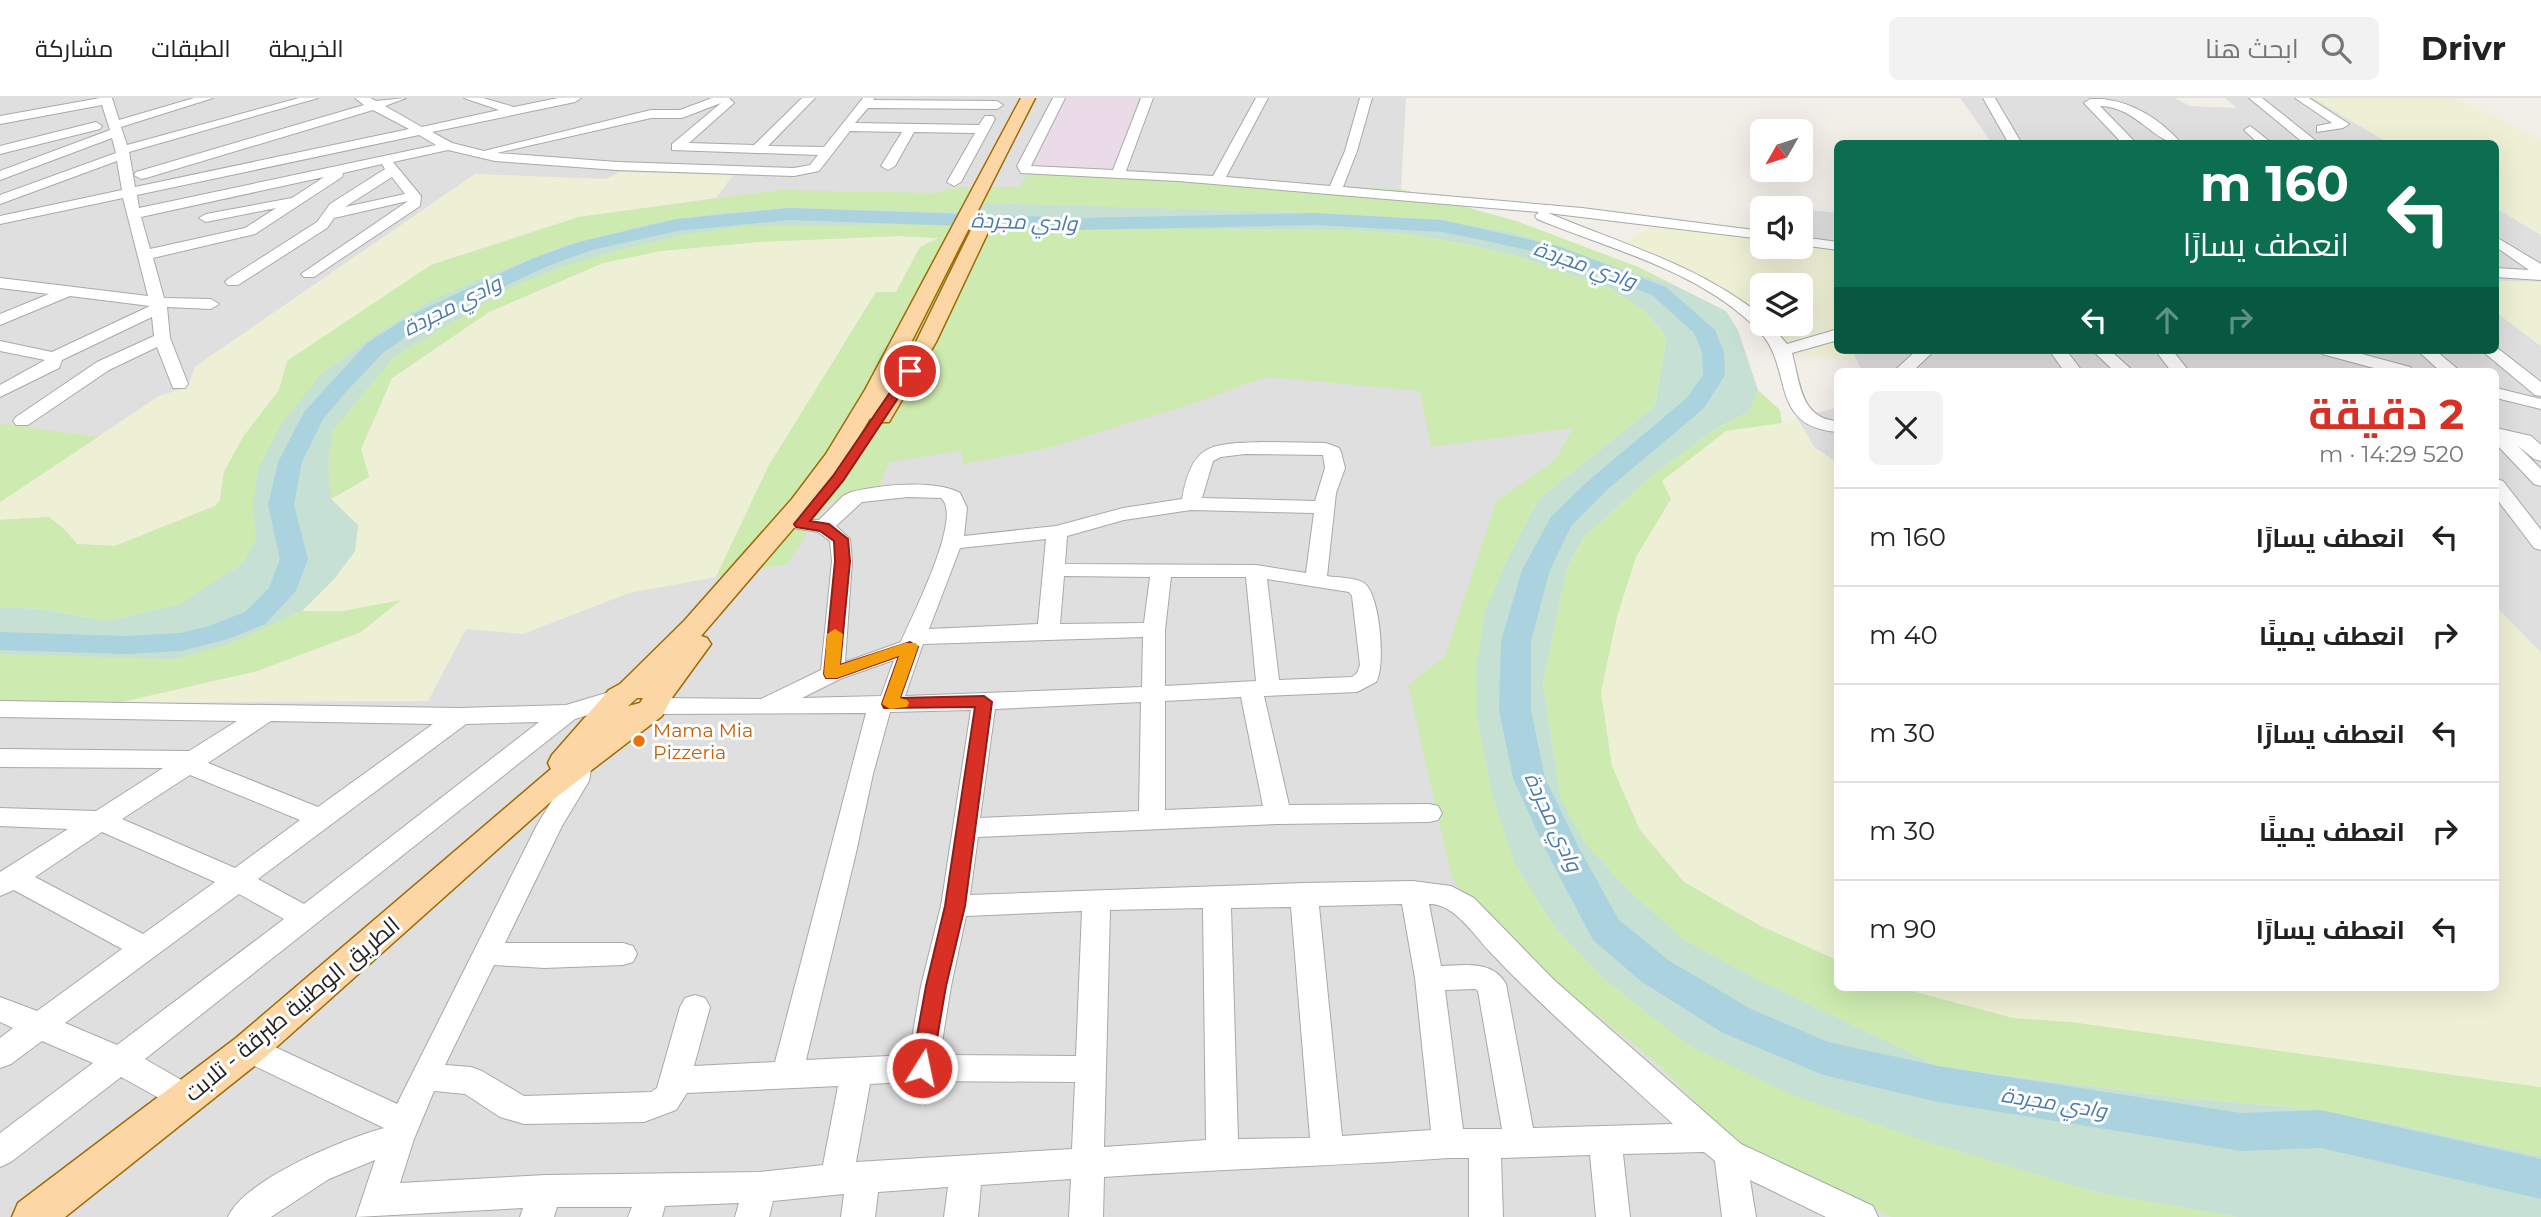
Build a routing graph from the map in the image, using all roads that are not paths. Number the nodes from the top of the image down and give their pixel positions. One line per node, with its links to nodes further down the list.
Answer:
1 (71, 98): 24 (street)
2 (207, 98): 34 (street)
3 (262, 98): 26 (street)
4 (312, 98): 30 (street)
5 (362, 98): 27 (street)
6 (400, 98): 27 (street)
7 (470, 98): 29 (street)
8 (723, 98): 32 (street)
9 (734, 98): 46 (street)
10 (809, 98): 59 (street)
11 (1028, 98): 93 (main road, الطريق الوطنية طبرقة - تلابت)
12 (1042, 98): 70 (main road)
13 (1059, 98): 69 (street)
14 (1147, 98): 69 (street)
15 (1262, 98): 72 (street)
16 (1366, 98): 76 (street)
17 (1989, 98): 52 (street)
18 (2255, 98): 41 (street)
19 (2301, 98): 45 (street)
20 (572, 99): 28 (street); 29 (street)
21 (867, 101): 23 (street); 42 (street)
22 (670, 102): 32 (street)
23 (999, 102): 44 (street)
24 (34, 104)
25 (637, 104): 31 (street)
26 (236, 106): 30 (street); 39 (street)
27 (374, 106): 48 (street); 75 (street)
28 (587, 109)
29 (514, 111): 33 (street)
30 (253, 114): 38 (street)
31 (651, 114): 32 (street); 49 (street)
32 (682, 114): 46 (street)
33 (489, 116): 40 (street); 48 (street)
34 (143, 118): 38 (street); 39 (street)
35 (0, 120): 36 (street)
36 (15, 122): 38 (street); 50 (street)
37 (557, 122): 49 (street)
38 (114, 125): 39 (street); 60 (street); 65 (street); 68 (street); 75 (street)
39 (160, 125)
40 (500, 126)
41 (2292, 126): 45 (street); 56 (street)
42 (848, 127): 43 (street); 61 (street)
43 (910, 128): 44 (street); 66 (street)
44 (984, 129): 73 (street)
45 (2321, 129): 51 (street)
46 (697, 130): 58 (street); 58 (street)
47 (2250, 130): 55 (street)
48 (418, 131): 57 (street); 63 (street)
49 (570, 131): 62 (street)
50 (0, 132)
51 (2335, 137)
52 (2014, 140)
53 (2127, 140): 54 (street)
54 (2172, 140)
55 (2262, 140)
56 (2309, 140)
57 (448, 146): 62 (street); 64 (street)
58 (740, 149): 59 (street)
59 (757, 149): 61 (street)
60 (0, 150)
61 (829, 151): 62 (street)
62 (477, 154)
63 (260, 164): 74 (street); 75 (street)
64 (389, 165): 67 (street); 77 (street); 83 (street)
65 (26, 166): 68 (street); 71 (street)
66 (888, 166)
67 (345, 169): 74 (street); 78 (street)
68 (75, 172): 79 (street)
69 (1118, 173): 72 (street)
70 (1009, 174)
71 (0, 176)
72 (1218, 180): 76 (street)
73 (954, 182)
74 (276, 183): 80 (street)
75 (127, 186): 82 (street); 86 (street)
76 (1335, 190): 81 (street)
77 (414, 196): 83 (street); 96 (street)
78 (302, 198): 84 (street); 88 (street)
79 (0, 200)
80 (200, 200): 82 (street); 84 (street)
81 (1524, 208): 87 (street); 106 (street)
82 (134, 214): 92 (street)
83 (330, 214): 97 (street)
84 (206, 218): 88 (street)
85 (987, 218): 93 (main road, الطريق الوطنية طبرقة - تلابت)
86 (0, 220)
87 (1750, 233)
88 (214, 240): 92 (street)
89 (1813, 243): 91 (street)
90 (2499, 243): 95 (street)
91 (1834, 245)
92 (145, 254): 101 (street)
93 (953, 261): 140 (main road, الطريق الوطنية طبرقة - تلابت); 154 (main road, الطريق الوطنية طبرقة - تلابت)
94 (2499, 272): 95 (street)
95 (2541, 273)
96 (309, 274)
97 (233, 282)
98 (0, 283): 99 (street)
99 (66, 292): 101 (street); 102 (street)
100 (211, 304): 101 (street)
101 (158, 305): 104 (street); 115 (street)
102 (0, 320)
103 (1834, 336): 106 (street)
104 (162, 338): 124 (street); 131 (street)
105 (9, 348): 115 (street); 116 (street)
106 (1782, 350): 132 (street)
107 (1922, 354): 117 (street)
108 (2060, 354): 118 (street)
109 (2105, 354): 119 (street)
110 (2166, 354): 120 (street)
111 (2340, 354): 121 (street)
112 (2370, 354): 122 (street)
113 (2430, 354): 123 (street)
114 (2494, 354): 125 (street)
115 (54, 357): 126 (street)
116 (0, 358)
117 (1906, 368)
118 (2071, 368)
119 (2121, 368)
120 (2178, 368)
121 (2384, 368)
122 (2386, 368)
123 (2447, 368)
124 (179, 384)
125 (2541, 391)
126 (0, 392)
127 (2499, 394): 128 (street)
128 (2520, 399): 129 (street); 130 (street)
129 (2541, 404)
130 (2541, 420)
131 (22, 421)
132 (1834, 427)
133 (2499, 436): 135 (street)
134 (2499, 438): 136 (street)
135 (2541, 455)
136 (2541, 480)
137 (1191, 504): 138 (street); 138 (street); 141 (street)
138 (1324, 507): 147 (street)
139 (2504, 507): 143 (street)
140 (812, 526): 142 (street); 151 (street); 154 (main road, الطريق الوطنية طبرقة - تلابت)
141 (1058, 532): 142 (street); 144 (street)
142 (953, 543): 150 (street)
143 (2541, 544)
144 (1055, 570): 145 (street); 149 (street)
145 (1161, 571): 146 (street); 148 (street)
146 (1256, 571): 147 (street); 152 (street)
147 (1316, 579): 152 (street)
148 (1154, 630): 149 (street); 153 (street)
149 (1048, 631): 150 (street)
150 (913, 642): 151 (street); 156 (street)
151 (832, 674): 158 (street)
152 (1260, 689): 153 (street); 166 (street)
153 (1156, 695): 155 (street); 169 (street)
154 (637, 701): 158 (street); 160 (street); 163 (main road, الطريق الوطنية طبرقة - تلابت)
155 (984, 702): 156 (street); 171 (street)
156 (885, 704): 158 (street); 193 (street)
157 (0, 709): 159 (street)
158 (760, 709)
159 (268, 712): 161 (street); 164 (street)
160 (567, 713): 161 (street); 179 (street)
161 (460, 716): 168 (street)
162 (0, 758): 164 (street)
163 (573, 761): 181 (street); 187 (main road, الطريق الوطنية طبرقة - تلابت)
164 (191, 762): 168 (street); 170 (street)
165 (1429, 813): 166 (street)
166 (1278, 815): 169 (street)
167 (0, 817): 170 (street)
168 (320, 818): 172 (street)
169 (1152, 820): 171 (street)
170 (101, 821): 172 (street); 173 (street)
171 (967, 828): 178 (street)
172 (237, 880): 179 (street); 180 (street)
173 (7, 882): 180 (street)
174 (1413, 892): 175 (street); 183 (street); 202 (street)
175 (1304, 894): 176 (street); 204 (street)
176 (1217, 898): 177 (street); 205 (street)
177 (1096, 900): 178 (street); 191 (street)
178 (955, 906): 190 (street)
179 (306, 918): 189 (street)
180 (145, 948): 186 (street)
181 (486, 953): 182 (street); 194 (street)
182 (623, 954)
183 (1429, 978): 199 (street); 200 (street)
184 (695, 1007): 195 (street)
185 (0, 1009): 186 (street)
186 (41, 1026): 188 (street); 189 (street)
187 (249, 1049): 196 (main road, الطريق الوطنية طبرقة - تلابت); 197 (street)
188 (0, 1055)
189 (121, 1061): 196 (street); 203 (street)
190 (922, 1068): 191 (street); 192 (street)
191 (1089, 1069): 206 (street)
192 (856, 1073): 193 (street); 208 (street)
193 (787, 1075): 195 (street)
194 (424, 1077): 195 (street); 197 (street)
195 (676, 1080)
196 (186, 1098): 213 (main road, الطريق الوطنية طبرقة - تلابت)
197 (401, 1131): 212 (street); 214 (street)
198 (1605, 1140): 199 (street); 202 (street); 219 (street)
199 (1520, 1142): 201 (street)
200 (1449, 1143): 201 (street); 204 (street)
201 (1485, 1144): 218 (street)
202 (1720, 1145): 220 (street); 221 (street)
203 (0, 1152)
204 (1327, 1152): 205 (street)
205 (1222, 1154): 206 (street)
206 (1087, 1163): 207 (street); 217 (street)
207 (966, 1171): 208 (street); 216 (street)
208 (850, 1179): 209 (street); 215 (street)
209 (756, 1202): 211 (street)
210 (542, 1204): 211 (street); 212 (street)
211 (649, 1204)
212 (376, 1209)
213 (33, 1217)
214 (245, 1217)
215 (858, 1217)
216 (961, 1217)
217 (1086, 1217)
218 (1486, 1217)
219 (1613, 1217)
220 (1738, 1217)
221 (1861, 1217)

